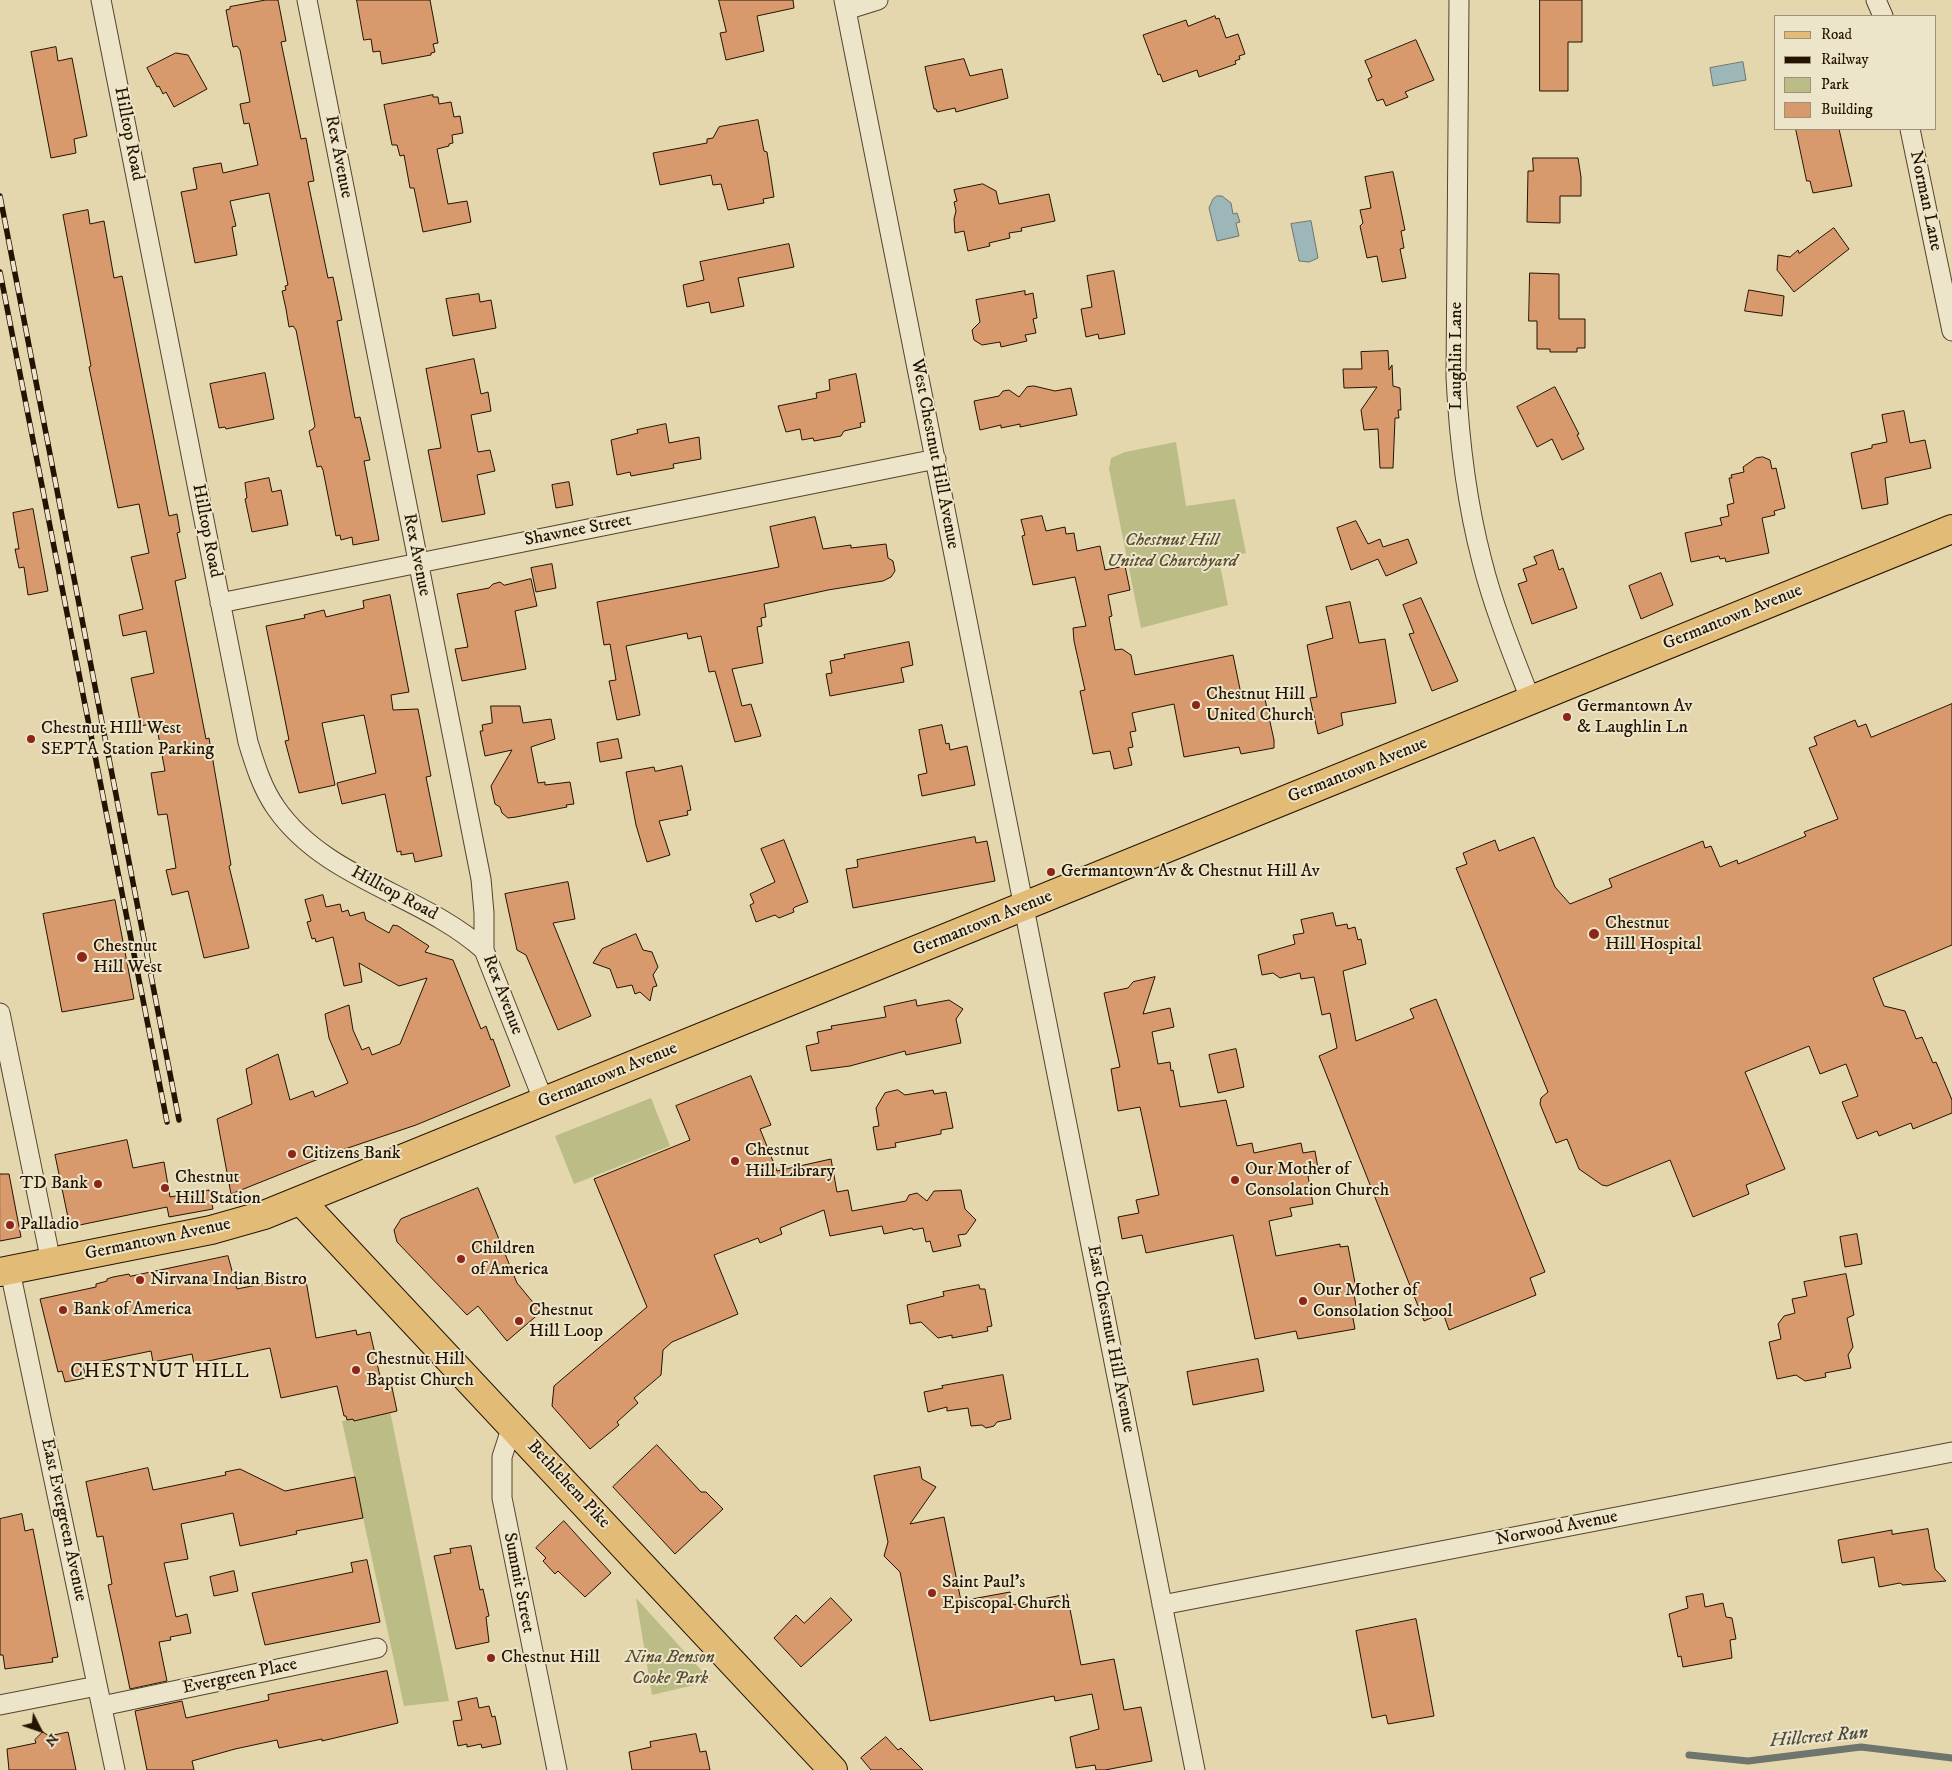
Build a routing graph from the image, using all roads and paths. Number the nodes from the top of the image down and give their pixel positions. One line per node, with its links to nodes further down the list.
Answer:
1 (102, 0): 13 (street, Hilltop Road)
2 (307, 0): 12 (street, Rex Avenue)
3 (878, 0): 6 (street)
4 (1459, 0): 14 (street, Laughlin Lane)
5 (1876, 0): 7 (street)
6 (845, 5): 10 (street, West Chestnut Hill Avenue)
7 (1883, 15)
8 (1910, 130): 9 (street, Norman Lane)
9 (1952, 331)
10 (936, 459): 12 (street, Shawnee Street); 15 (street, West Chestnut Hill Avenue)
11 (1952, 529): 14 (main road, Germantown Avenue)
12 (418, 563): 13 (street, Shawnee Street); 16 (street, Rex Avenue)
13 (220, 603): 16 (street, Hilltop Road)
14 (1531, 701): 15 (main road, Germantown Avenue)
15 (1024, 907): 18 (main road, Germantown Avenue); 24 (street, East Chestnut Hill Avenue)
16 (484, 950): 18 (street, Rex Avenue)
17 (0, 1013): 20 (street)
18 (544, 1102): 19 (main road, Germantown Avenue)
19 (301, 1201): 20 (main road, Germantown Avenue); 22 (main road, Bethlehem Pike)
20 (51, 1262): 21 (main road, Germantown Avenue)
21 (5, 1271): 26 (street, East Evergreen Avenue)
22 (512, 1426): 30 (street, Summit Street); 31 (main road, Bethlehem Pike)
23 (1952, 1452): 24 (street, Norwood Avenue)
24 (1162, 1605): 32 (street, East Chestnut Hill Avenue)
25 (378, 1648): 28 (street, Evergreen Place)
26 (98, 1686): 27 (street); 28 (street, East Evergreen Avenue)
27 (0, 1705)
28 (102, 1706): 29 (street, East Evergreen Avenue)
29 (115, 1770)
30 (557, 1770)
31 (833, 1770)
32 (1195, 1770)

